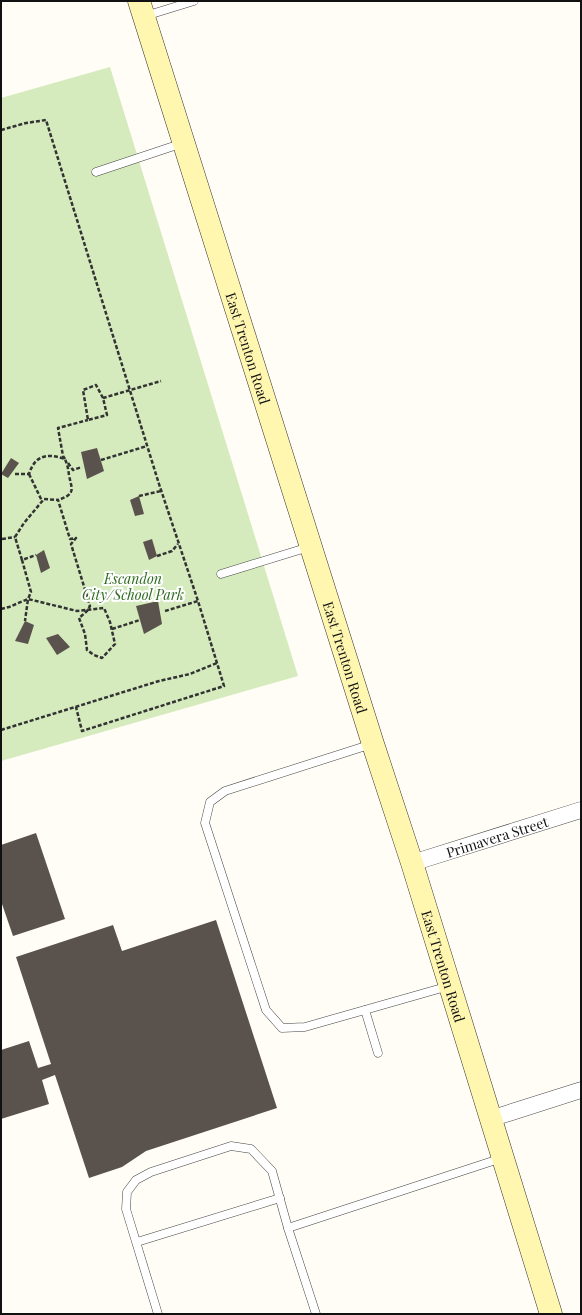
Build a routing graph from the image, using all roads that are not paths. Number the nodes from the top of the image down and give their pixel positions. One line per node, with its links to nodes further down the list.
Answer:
1 (194, 1): 2 (lane)
2 (141, 9): 3 (main road, East Trenton Road)
3 (182, 143): 4 (lane); 5 (main road, East Trenton Road)
4 (96, 172)
5 (310, 547): 6 (lane); 7 (main road, East Trenton Road)
6 (221, 574)
7 (373, 744): 9 (main road, East Trenton Road); 11 (lane)
8 (581, 810): 9 (street, Primavera Street)
9 (412, 863): 10 (main road, East Trenton Road)
10 (449, 986): 11 (lane); 14 (main road, East Trenton Road)
11 (365, 1010): 12 (lane)
12 (378, 1054)
13 (581, 1090): 14 (street)
14 (490, 1119): 15 (main road, East Trenton Road)
15 (503, 1158): 17 (lane); 21 (main road, East Trenton Road)
16 (280, 1198): 17 (lane); 18 (lane); 18 (lane)
17 (288, 1228): 20 (lane)
18 (137, 1242): 19 (lane)
19 (158, 1314)
20 (316, 1314)
21 (551, 1314)

